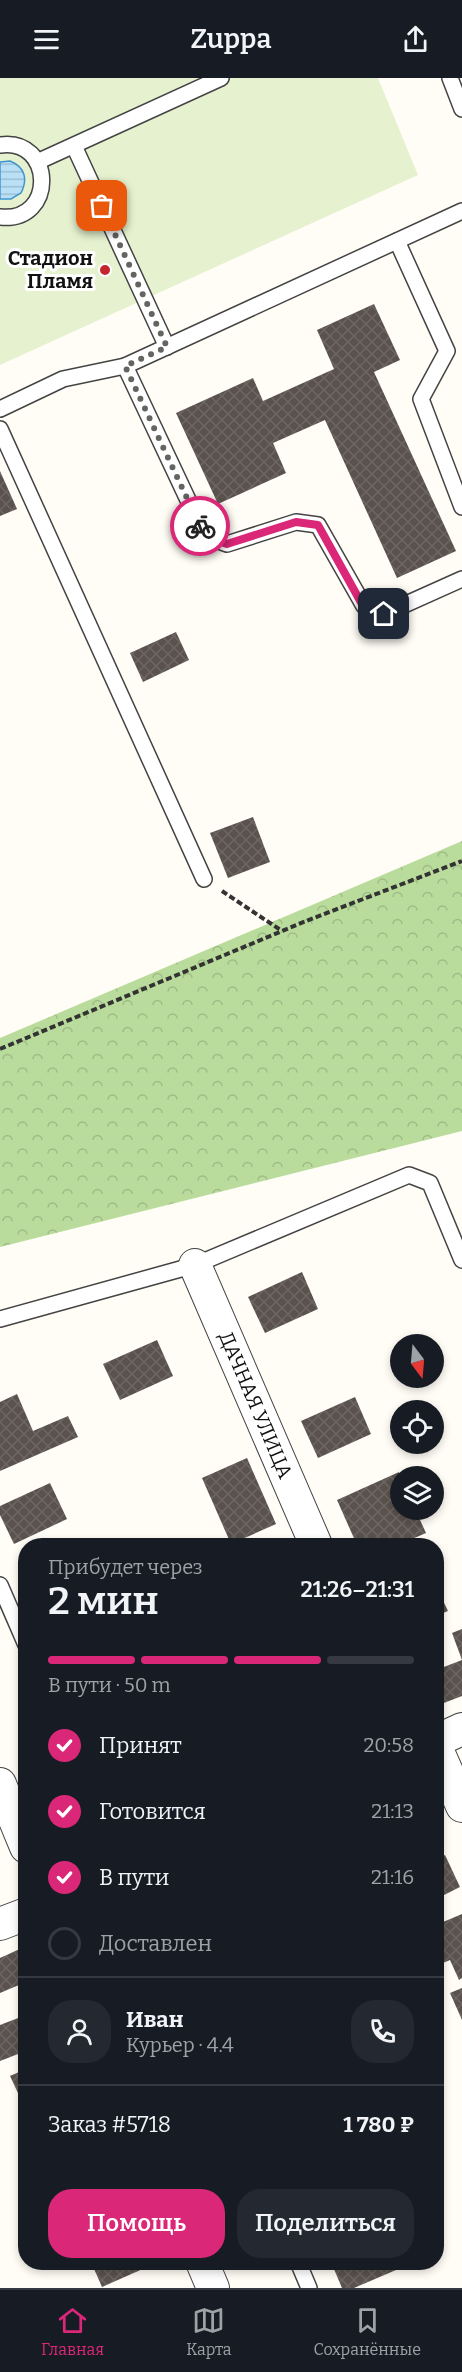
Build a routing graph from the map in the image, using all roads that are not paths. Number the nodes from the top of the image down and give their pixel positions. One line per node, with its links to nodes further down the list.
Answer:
1 (221, 78): 5 (lane)
2 (450, 78): 3 (lane)
3 (462, 109)
4 (0, 145): 6 (lane)
5 (74, 146): 6 (lane); 10 (lane)
6 (37, 162): 8 (lane)
7 (462, 211): 9 (lane)
8 (0, 217)
9 (397, 241): 10 (lane); 14 (lane)
10 (167, 347): 11 (lane)
11 (125, 366): 12 (lane); 15 (lane)
12 (0, 409)
13 (0, 429): 16 (lane)
14 (462, 507)
15 (462, 579)
16 (204, 879)
17 (462, 1260): 18 (lane)
18 (195, 1265): 19 (lane); 20 (street, ДАЧНАЯ УЛИЦА)
19 (0, 1319)
20 (313, 1538)
21 (0, 1585): 22 (lane)
22 (18, 1627)
23 (462, 1729): 24 (street)
24 (444, 1737)
25 (444, 1765): 27 (street)
26 (0, 1784): 28 (street)
27 (462, 1806)
28 (18, 1828)
29 (18, 1917): 30 (street)
30 (0, 1924)
31 (205, 2270): 33 (street)
32 (301, 2270): 34 (lane)
33 (213, 2288)
34 (309, 2288)

